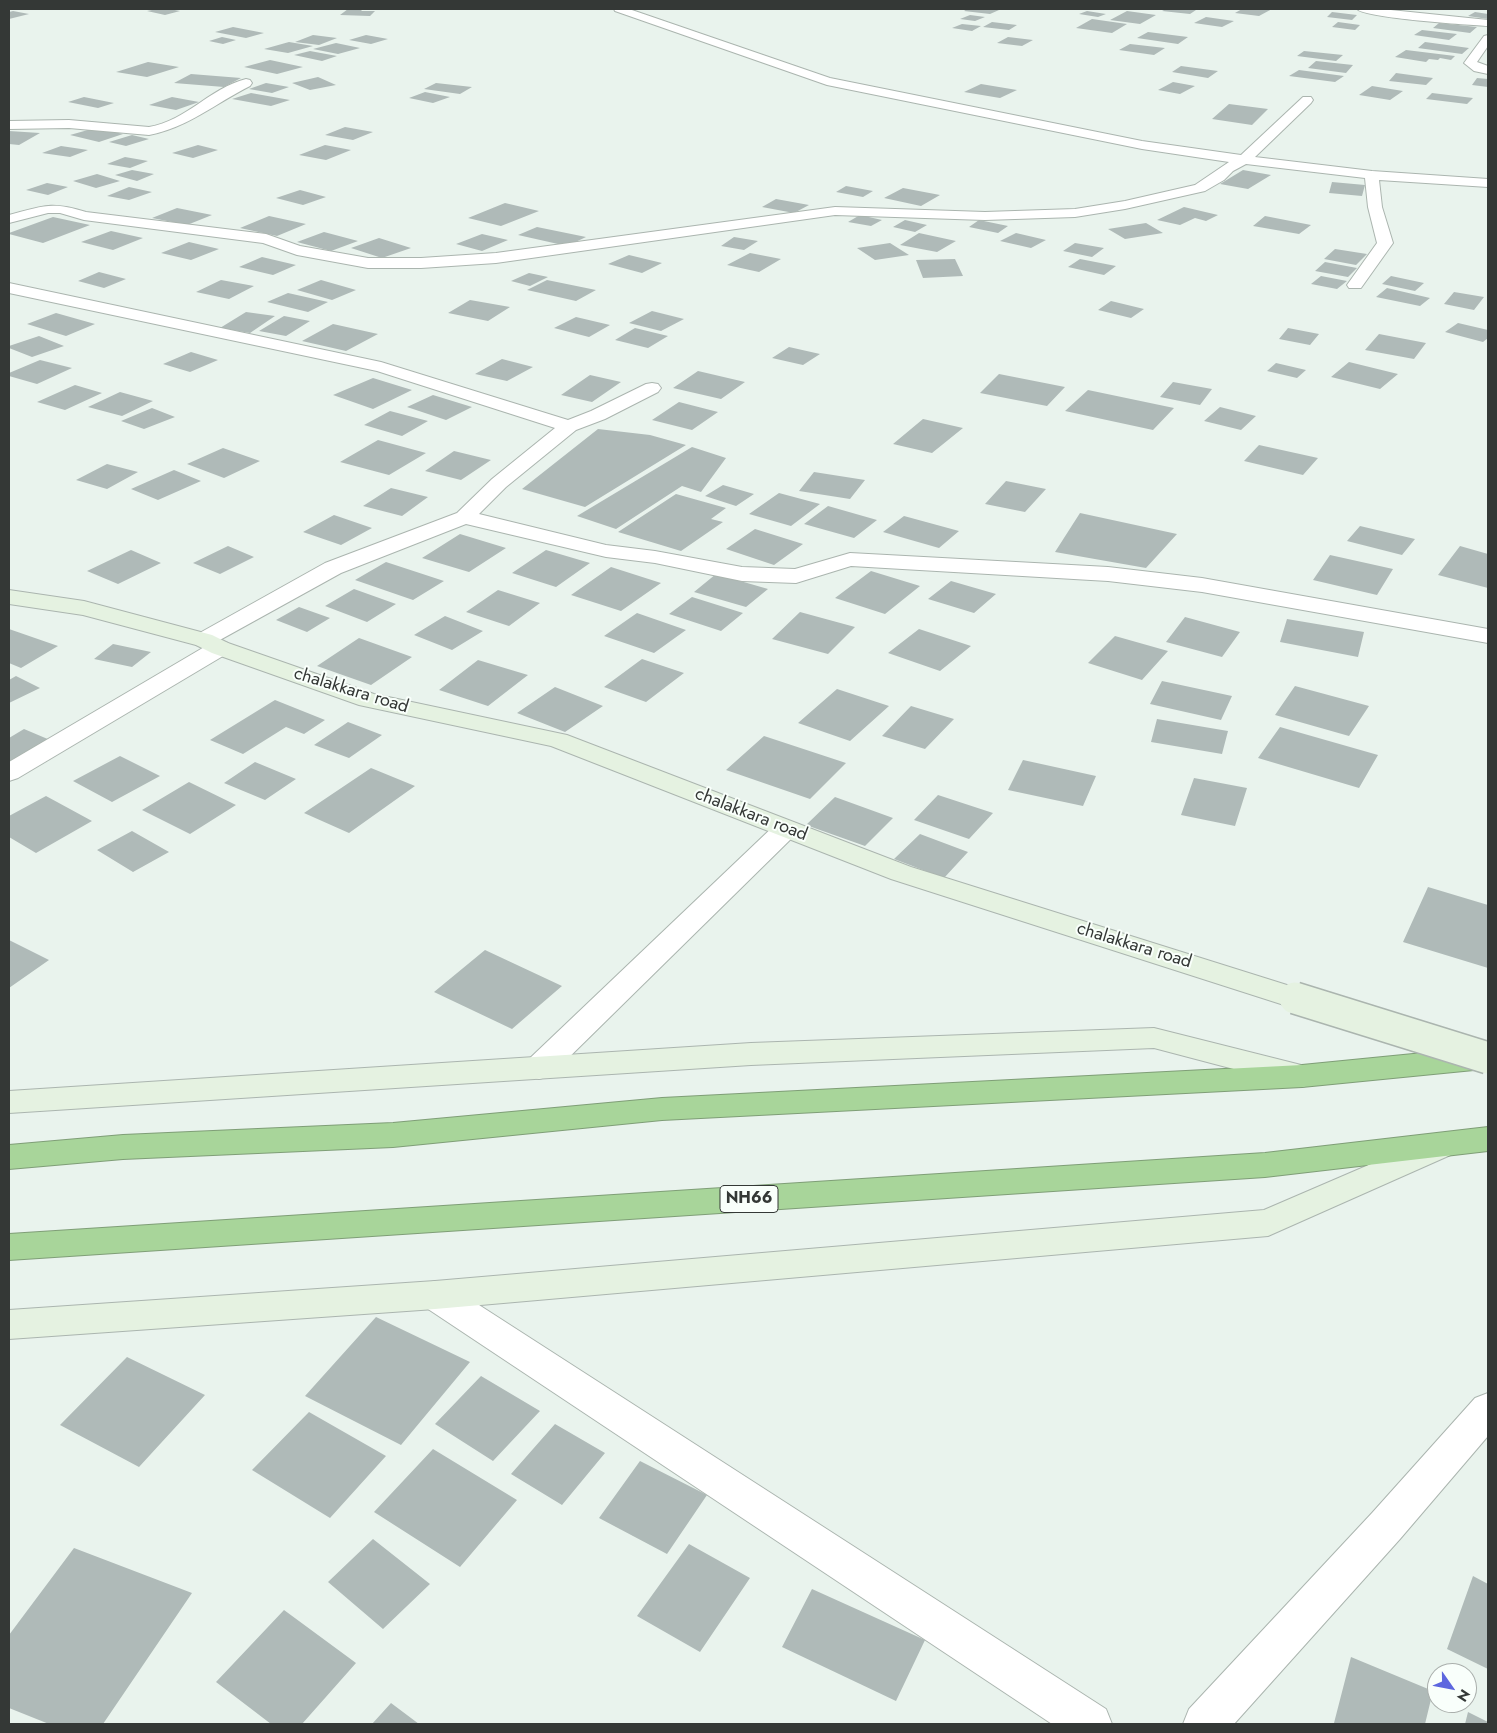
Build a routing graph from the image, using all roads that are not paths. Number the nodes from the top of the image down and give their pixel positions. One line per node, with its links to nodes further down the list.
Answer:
1 (619, 9): 9 (street)
2 (1362, 9): 3 (street)
3 (1488, 23)
4 (1488, 38): 5 (street)
5 (1488, 70)
6 (246, 82): 8 (street)
7 (1307, 100): 9 (street)
8 (9, 125)
9 (1244, 160): 10 (street); 12 (street)
10 (1372, 175): 11 (street); 13 (street)
11 (1488, 183)
12 (9, 219)
13 (1354, 285)
14 (9, 288): 16 (street)
15 (652, 388): 16 (street)
16 (569, 426): 17 (street)
17 (464, 517): 19 (street); 20 (street)
18 (9, 597): 20 (street, chalakkara road)
19 (1488, 636)
20 (212, 644): 21 (street); 22 (street, chalakkara road)
21 (9, 773)
22 (786, 829): 23 (street, chalakkara road, bridge); 24 (street)
23 (1488, 1058): 25 (highway)
24 (539, 1068): 25 (street); 26 (street)
25 (1302, 1076): 29 (highway)
26 (9, 1102)
27 (1488, 1140): 28 (highway, NH66)
28 (1446, 1144): 30 (highway, NH66); 31 (street)
29 (9, 1157)
30 (9, 1247)
31 (435, 1295): 32 (street); 34 (street)
32 (9, 1326)
33 (1488, 1409): 35 (street)
34 (1090, 1724)
35 (1205, 1724)

